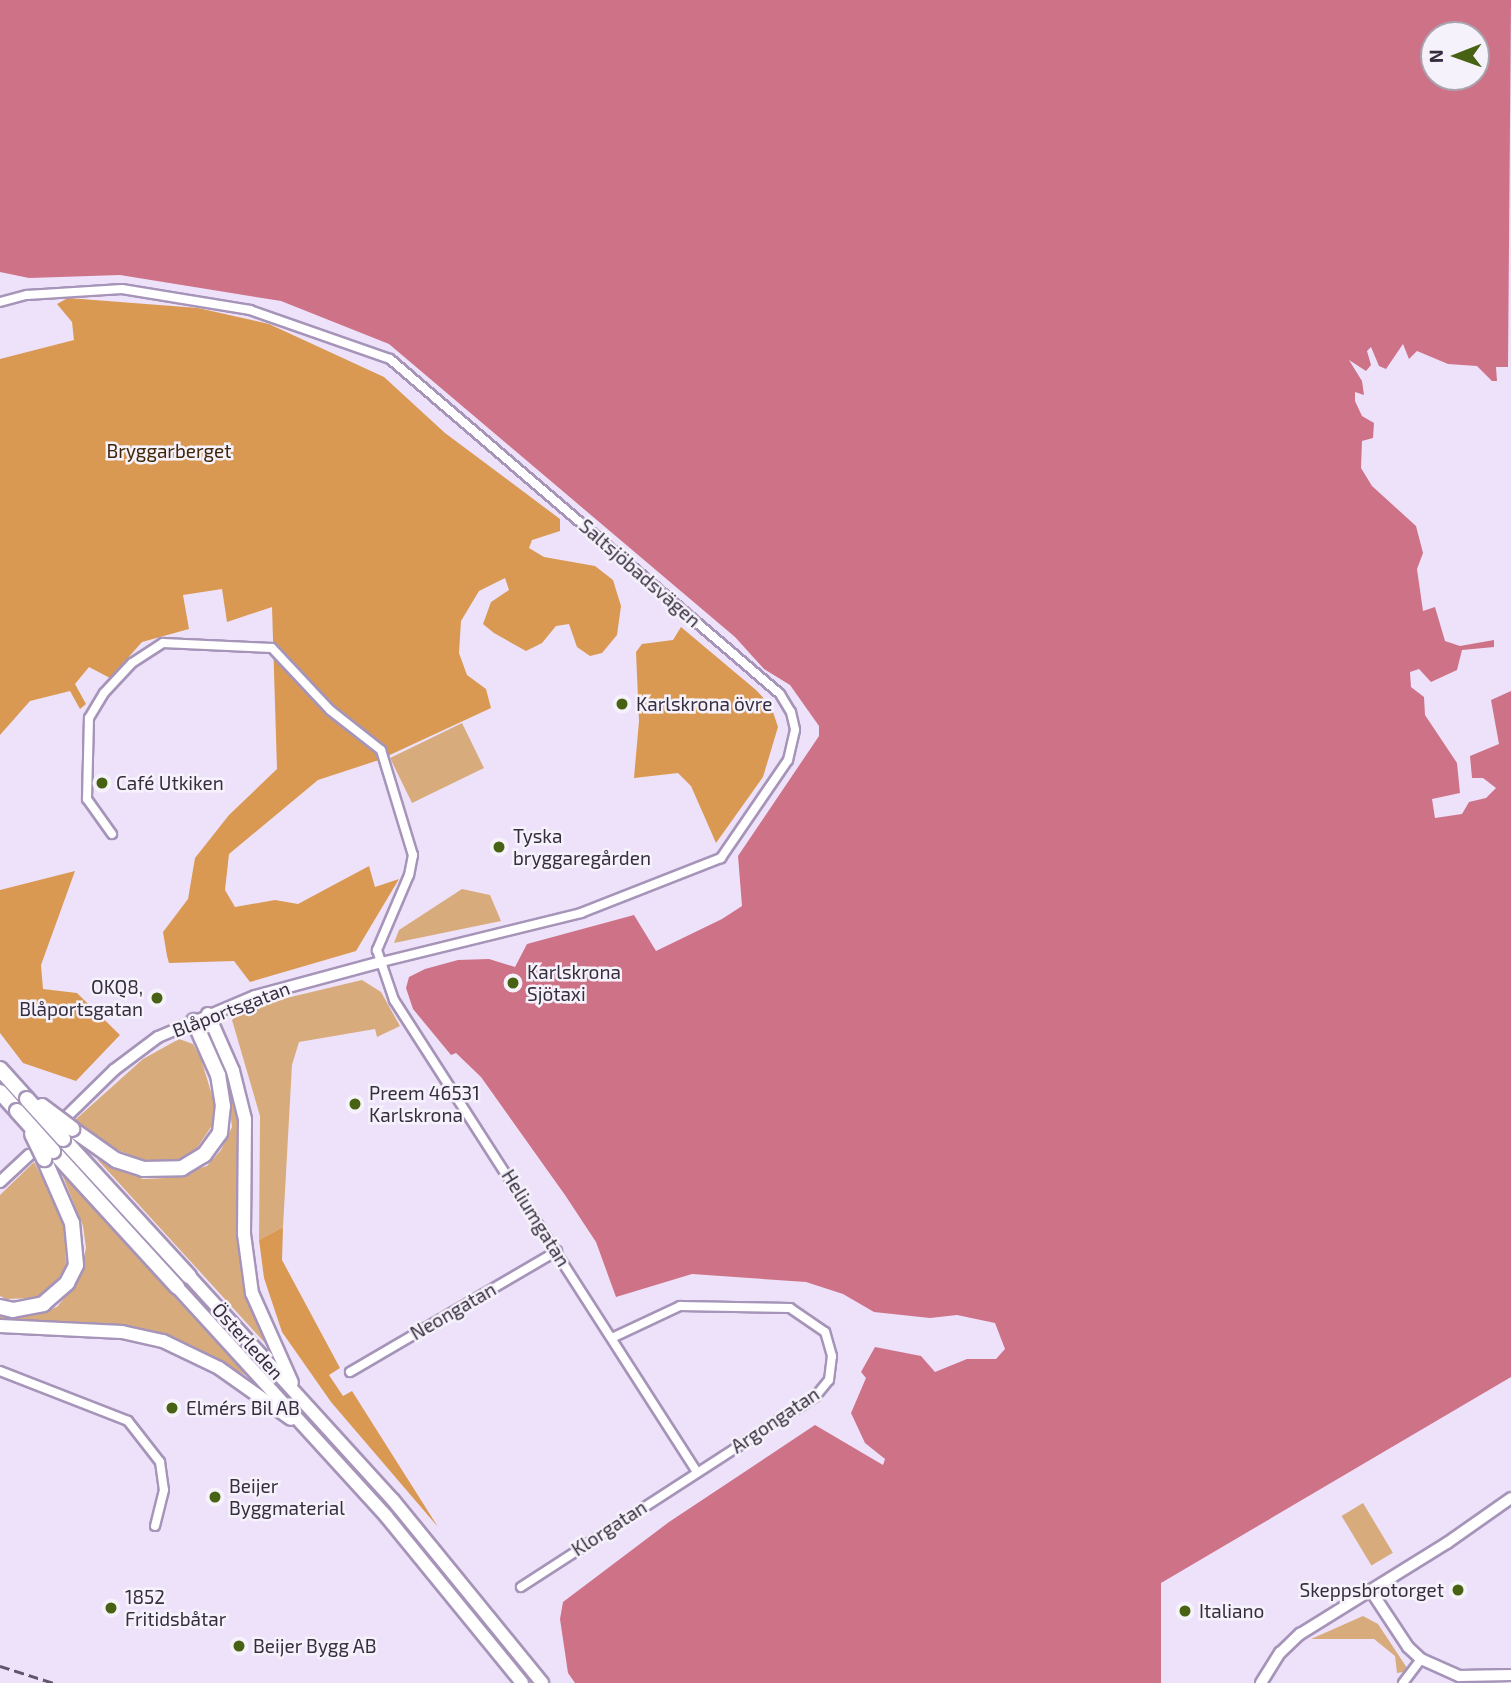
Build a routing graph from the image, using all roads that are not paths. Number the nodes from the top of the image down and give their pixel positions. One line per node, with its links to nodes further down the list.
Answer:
1 (0, 302): 3 (street, Saltsjöbadsvägen)
2 (112, 834): 3 (street)
3 (380, 962): 4 (street, Blåportsgatan); 11 (street, Heliumgatan)
4 (208, 1014): 5 (street, Blåportsgatan); 19 (main road)
5 (194, 1021): 8 (street, Blåportsgatan); 8 (highway)
6 (0, 1069): 8 (highway, bridge)
7 (0, 1092): 9 (highway, Österleden, bridge)
8 (67, 1128): 12 (highway, Österleden)
9 (42, 1154): 10 (street); 13 (highway, Österleden); 14 (highway)
10 (0, 1182)
11 (557, 1251): 16 (street, Heliumgatan); 18 (street, Neongatan)
12 (189, 1276): 19 (main road, Österleden)
13 (177, 1287): 20 (main road, Österleden)
14 (0, 1307)
15 (0, 1326): 20 (main road)
16 (612, 1338): 21 (street, Heliumgatan); 21 (street, Argongatan)
17 (0, 1371): 23 (street)
18 (350, 1372)
19 (299, 1396): 29 (main road, Österleden)
20 (316, 1438): 28 (main road, Österleden)
21 (697, 1472): 24 (street, Klorgatan)
22 (1511, 1498): 25 (street)
23 (155, 1526)
24 (522, 1587)
25 (1371, 1591): 26 (street); 30 (street)
26 (1421, 1659): 27 (street); 31 (street)
27 (1511, 1675)
28 (522, 1683)
29 (542, 1683)
30 (1261, 1683)
31 (1403, 1683)

